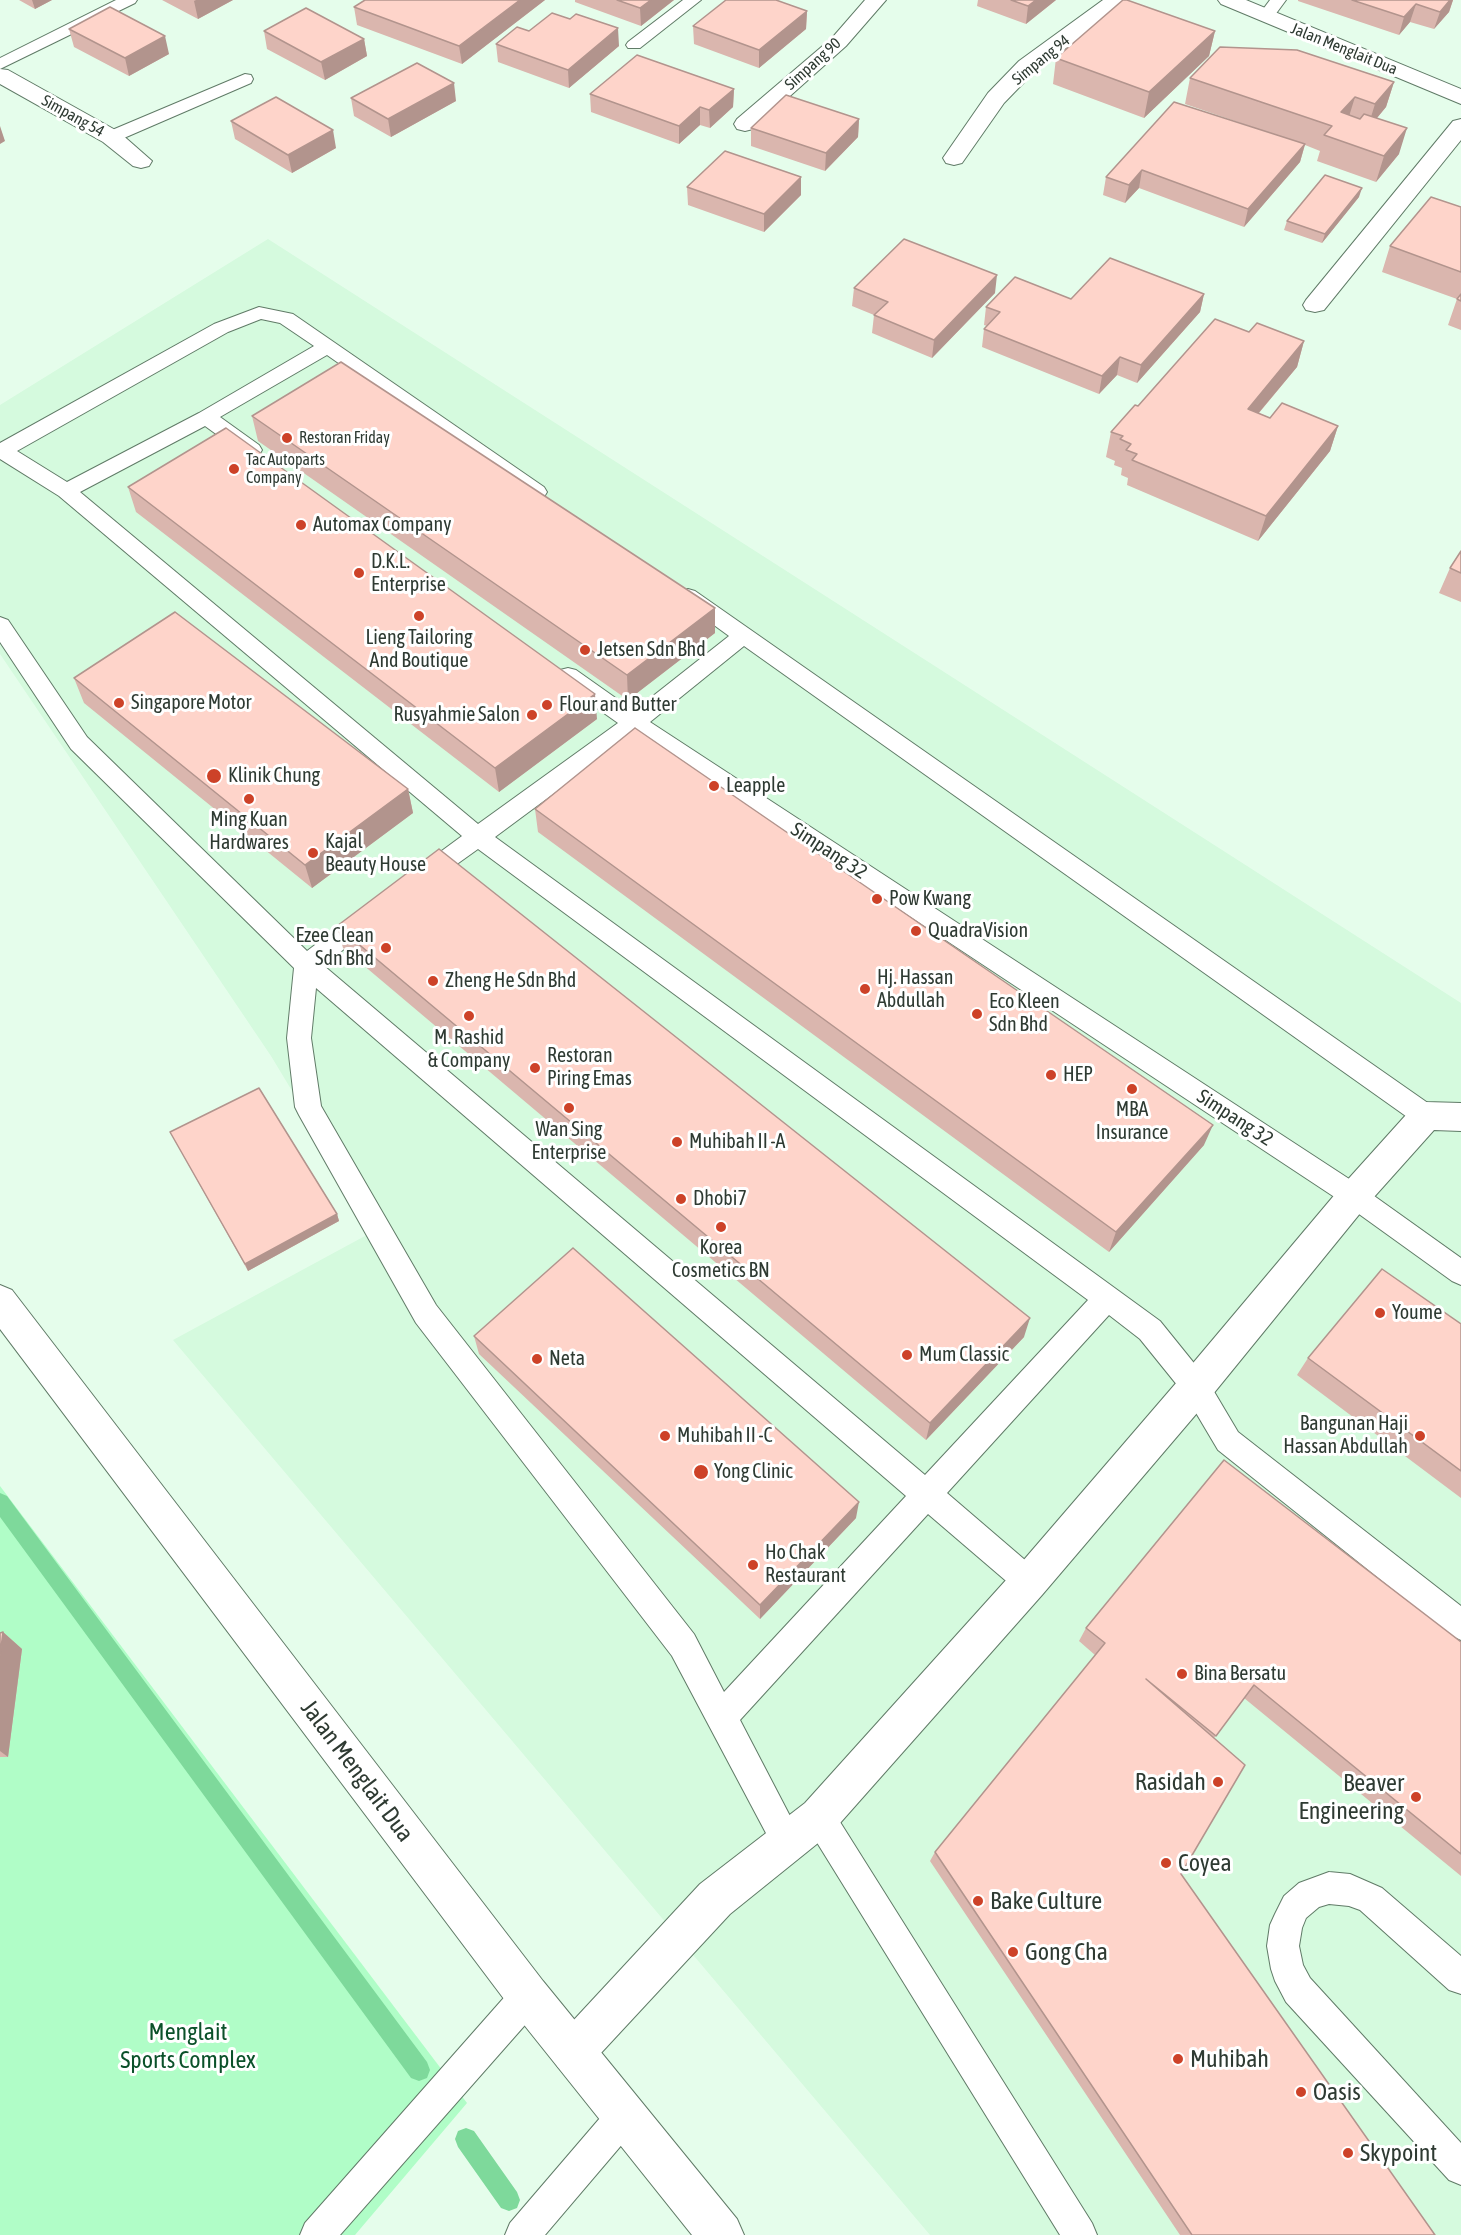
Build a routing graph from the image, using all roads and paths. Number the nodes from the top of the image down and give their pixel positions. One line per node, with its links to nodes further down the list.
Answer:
1 (129, 0): 8 (lane)
2 (693, 0): 7 (lane)
3 (876, 0): 12 (street, Simpang 90)
4 (1116, 0): 15 (street, Simpang 94)
5 (1228, 0): 6 (street, Jalan Menglait Dua)
6 (1272, 8): 11 (street, Jalan Menglait Dua)
7 (634, 45)
8 (0, 64)
9 (0, 75): 14 (street, Simpang 54)
10 (244, 79): 14 (lane)
11 (1461, 97)
12 (746, 124)
13 (1461, 126): 17 (street)
14 (111, 137): 16 (street, Simpang 54)
15 (954, 158)
16 (141, 161)
17 (1315, 305)
18 (327, 347): 19 (lane); 20 (lane); 23 (lane)
19 (206, 417): 21 (lane); 22 (lane)
20 (1, 452): 22 (lane)
21 (274, 466)
22 (66, 491): 29 (lane)
23 (550, 501)
24 (667, 581): 26 (lane)
25 (0, 625): 32 (lane)
26 (744, 635): 28 (lane); 33 (lane)
27 (547, 661): 28 (lane, Simpang 32)
28 (634, 723): 29 (lane); 34 (lane, Simpang 32)
29 (477, 836): 30 (lane); 36 (lane)
30 (401, 893)
31 (382, 908): 32 (lane)
32 (306, 964): 39 (lane); 42 (lane)
33 (1443, 1117): 34 (street)
34 (1354, 1196): 35 (lane, Simpang 32); 38 (street)
35 (1461, 1273)
36 (1107, 1298): 38 (lane); 39 (lane)
37 (0, 1301): 46 (street, Jalan Menglait Dua)
38 (1196, 1387): 40 (street); 41 (lane)
39 (928, 1496): 40 (lane); 42 (lane)
40 (1029, 1582): 43 (street)
41 (1461, 1625)
42 (722, 1717): 44 (lane)
43 (819, 1816): 44 (street); 53 (lane)
44 (787, 1841): 47 (street)
45 (1461, 1978): 49 (lane)
46 (528, 1996): 47 (street, Jalan Menglait Dua); 50 (lane)
47 (573, 2052): 48 (street, Jalan Menglait Dua)
48 (624, 2116): 51 (lane); 52 (street, Jalan Menglait Dua)
49 (1461, 2168)
50 (317, 2235)
51 (522, 2235)
52 (721, 2235)
53 (1080, 2235)

